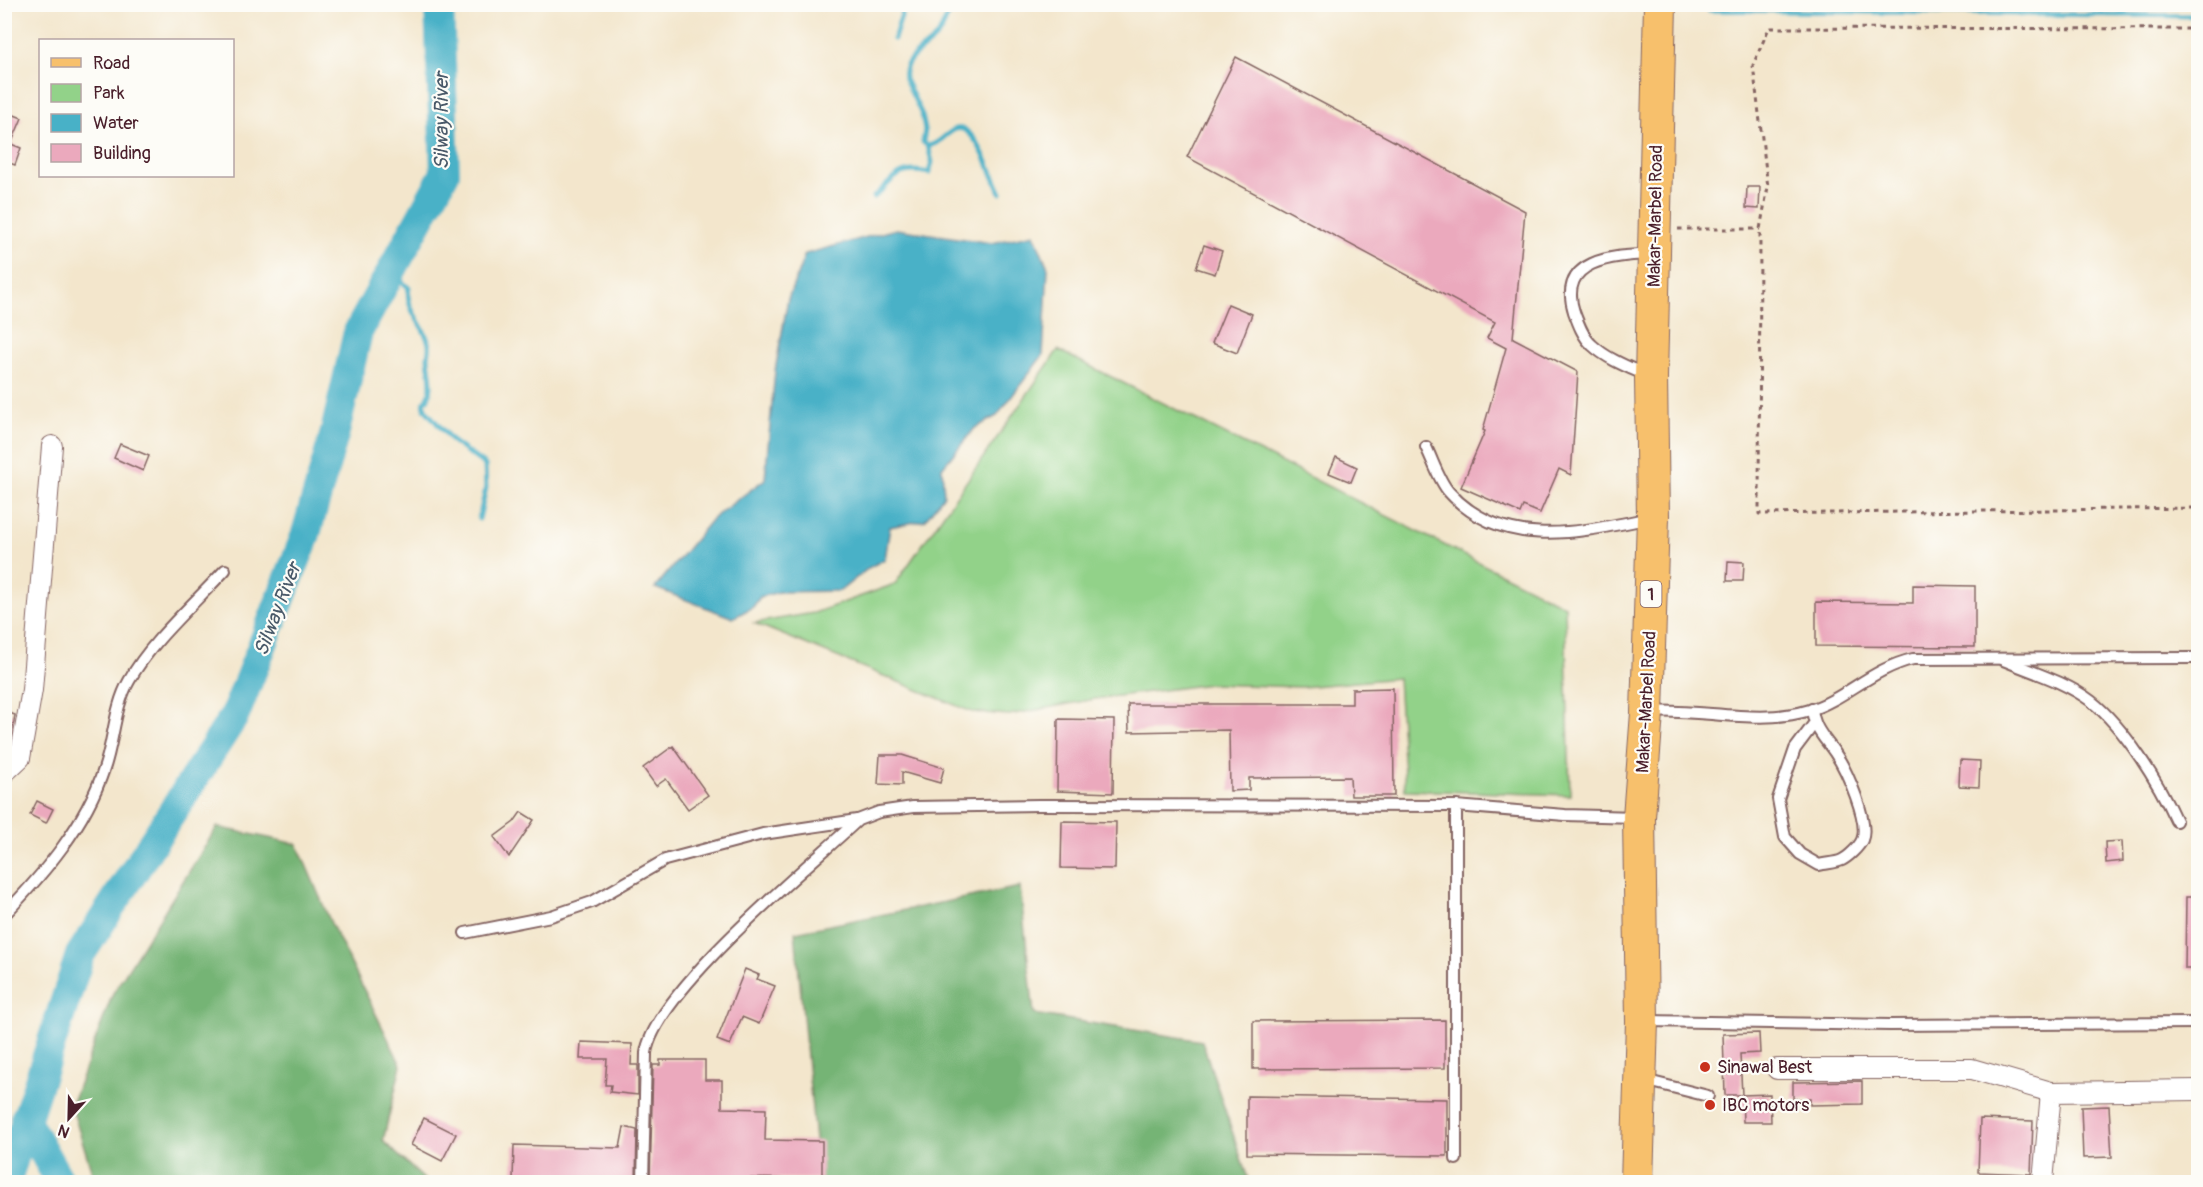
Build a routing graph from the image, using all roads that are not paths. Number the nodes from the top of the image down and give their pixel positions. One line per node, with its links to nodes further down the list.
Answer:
1 (1660, 4): 2 (main road, Makar-Marbel Road / 1)
2 (1655, 241): 3 (main road, Makar-Marbel Road / 1); 3 (lane)
3 (1650, 377): 6 (main road, Makar-Marbel Road / 1)
4 (52, 446): 13 (street)
5 (1426, 447): 6 (lane)
6 (1653, 517): 11 (main road, Makar-Marbel Road / 1)
7 (225, 570): 18 (lane)
8 (1997, 658): 9 (lane); 10 (lane); 17 (lane)
9 (2199, 658)
10 (1812, 710): 11 (lane); 12 (lane)
11 (1647, 712): 15 (main road, Makar-Marbel Road / 1)
12 (1813, 725): 12 (lane)
13 (4, 773)
14 (1456, 806): 15 (lane); 16 (lane); 27 (lane)
15 (1640, 817): 20 (main road, Makar-Marbel Road / 1)
16 (858, 820): 19 (lane); 28 (lane)
17 (2176, 821)
18 (4, 915)
19 (465, 933)
20 (1642, 1021): 21 (lane); 23 (main road, Makar-Marbel Road / 1)
21 (2199, 1023)
22 (1777, 1069): 25 (street)
23 (1640, 1079): 26 (lane); 29 (main road, Makar-Marbel Road / 1)
24 (2199, 1090): 25 (street)
25 (2051, 1092): 30 (street)
26 (1708, 1096)
27 (1456, 1159)
28 (643, 1182)
29 (1637, 1182)
30 (2043, 1182)

